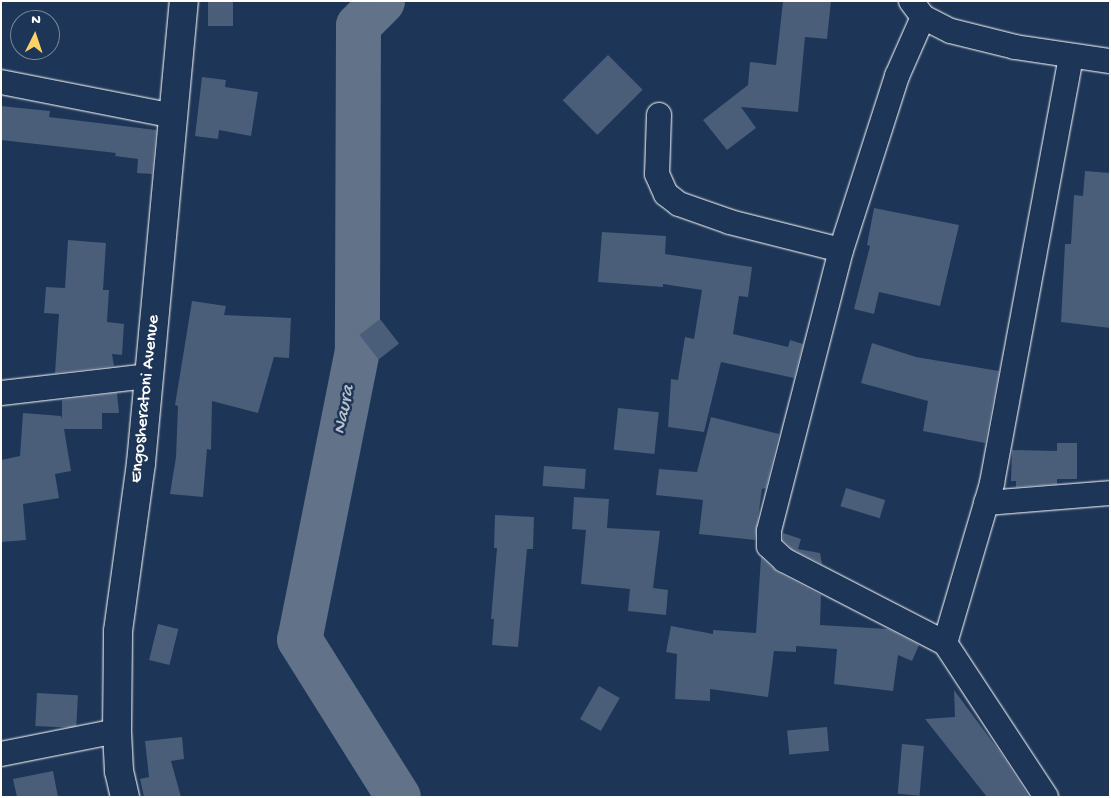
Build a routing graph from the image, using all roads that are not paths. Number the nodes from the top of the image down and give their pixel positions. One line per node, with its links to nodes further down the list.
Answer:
1 (184, 1): 7 (street, Engosheratoni Avenue)
2 (917, 9): 3 (street); 8 (street)
3 (1071, 56): 4 (street); 12 (street)
4 (1110, 60)
5 (1, 82): 7 (street)
6 (659, 115): 8 (street)
7 (174, 116): 9 (street, Engosheratoni Avenue)
8 (841, 250): 13 (street)
9 (148, 376): 10 (street); 14 (street, Engosheratoni Avenue)
10 (1, 393)
11 (1110, 492): 12 (street)
12 (986, 503): 13 (street)
13 (945, 643): 17 (street)
14 (117, 732): 15 (street); 16 (street, Engosheratoni Avenue)
15 (1, 754)
16 (126, 797)
17 (1046, 797)

